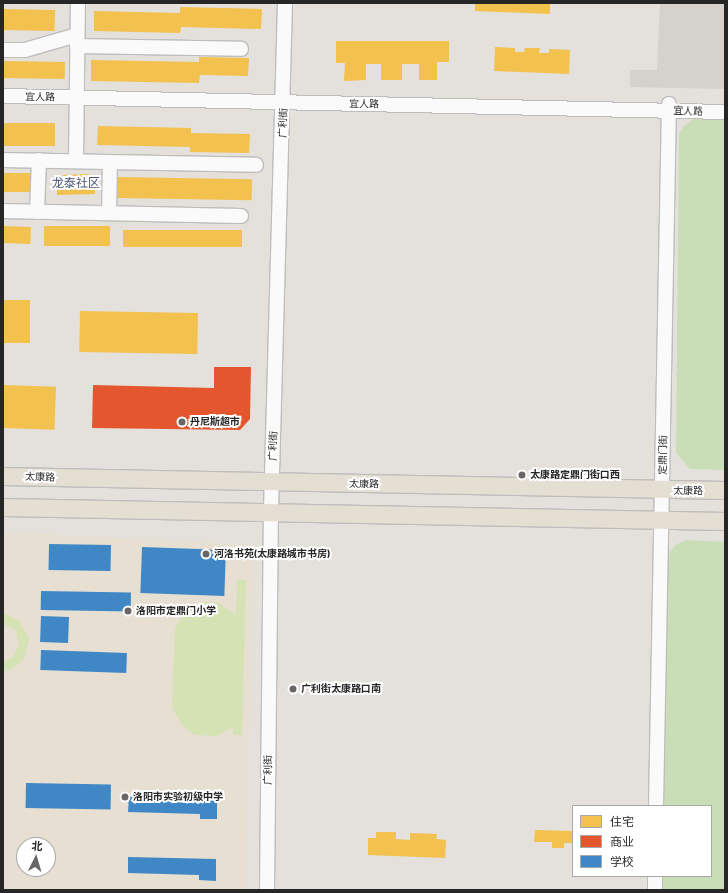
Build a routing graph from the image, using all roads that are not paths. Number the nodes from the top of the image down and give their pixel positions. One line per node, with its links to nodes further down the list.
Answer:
1 (78, 3): 4 (street)
2 (285, 3): 10 (street, 广利街)
3 (294, 3): 10 (street, 广利街)
4 (77, 41): 5 (street); 6 (street); 8 (street)
5 (241, 49)
6 (3, 50)
7 (3, 90): 8 (street, 宜人路)
8 (77, 95): 9 (street, 宜人路); 10 (street, 宜人路); 16 (street)
9 (3, 96)
10 (288, 99): 12 (street, 宜人路); 24 (street, 广利街)
11 (725, 105): 12 (street, 宜人路)
12 (668, 107): 13 (street, 宜人路); 26 (street, 定鼎门街)
13 (725, 112)
14 (3, 160): 15 (street)
15 (39, 160): 16 (street); 20 (street)
16 (76, 161): 17 (street)
17 (110, 162): 18 (street); 21 (street)
18 (256, 165)
19 (3, 212): 20 (street)
20 (38, 212): 21 (street)
21 (109, 213): 22 (street)
22 (241, 216)
23 (3, 476): 24 (main road, 太康路)
24 (277, 482): 26 (main road, 太康路); 28 (street, 广利街)
25 (725, 490): 26 (main road, 太康路)
26 (662, 491): 29 (street, 定鼎门街)
27 (3, 507): 28 (main road)
28 (276, 510): 29 (main road); 33 (street, 广利街); 34 (street, 广利街)
29 (662, 520): 30 (main road); 31 (street, 定鼎门街)
30 (725, 521)
31 (656, 805)
32 (655, 877): 35 (street)
33 (267, 890)
34 (276, 890)
35 (655, 890)

